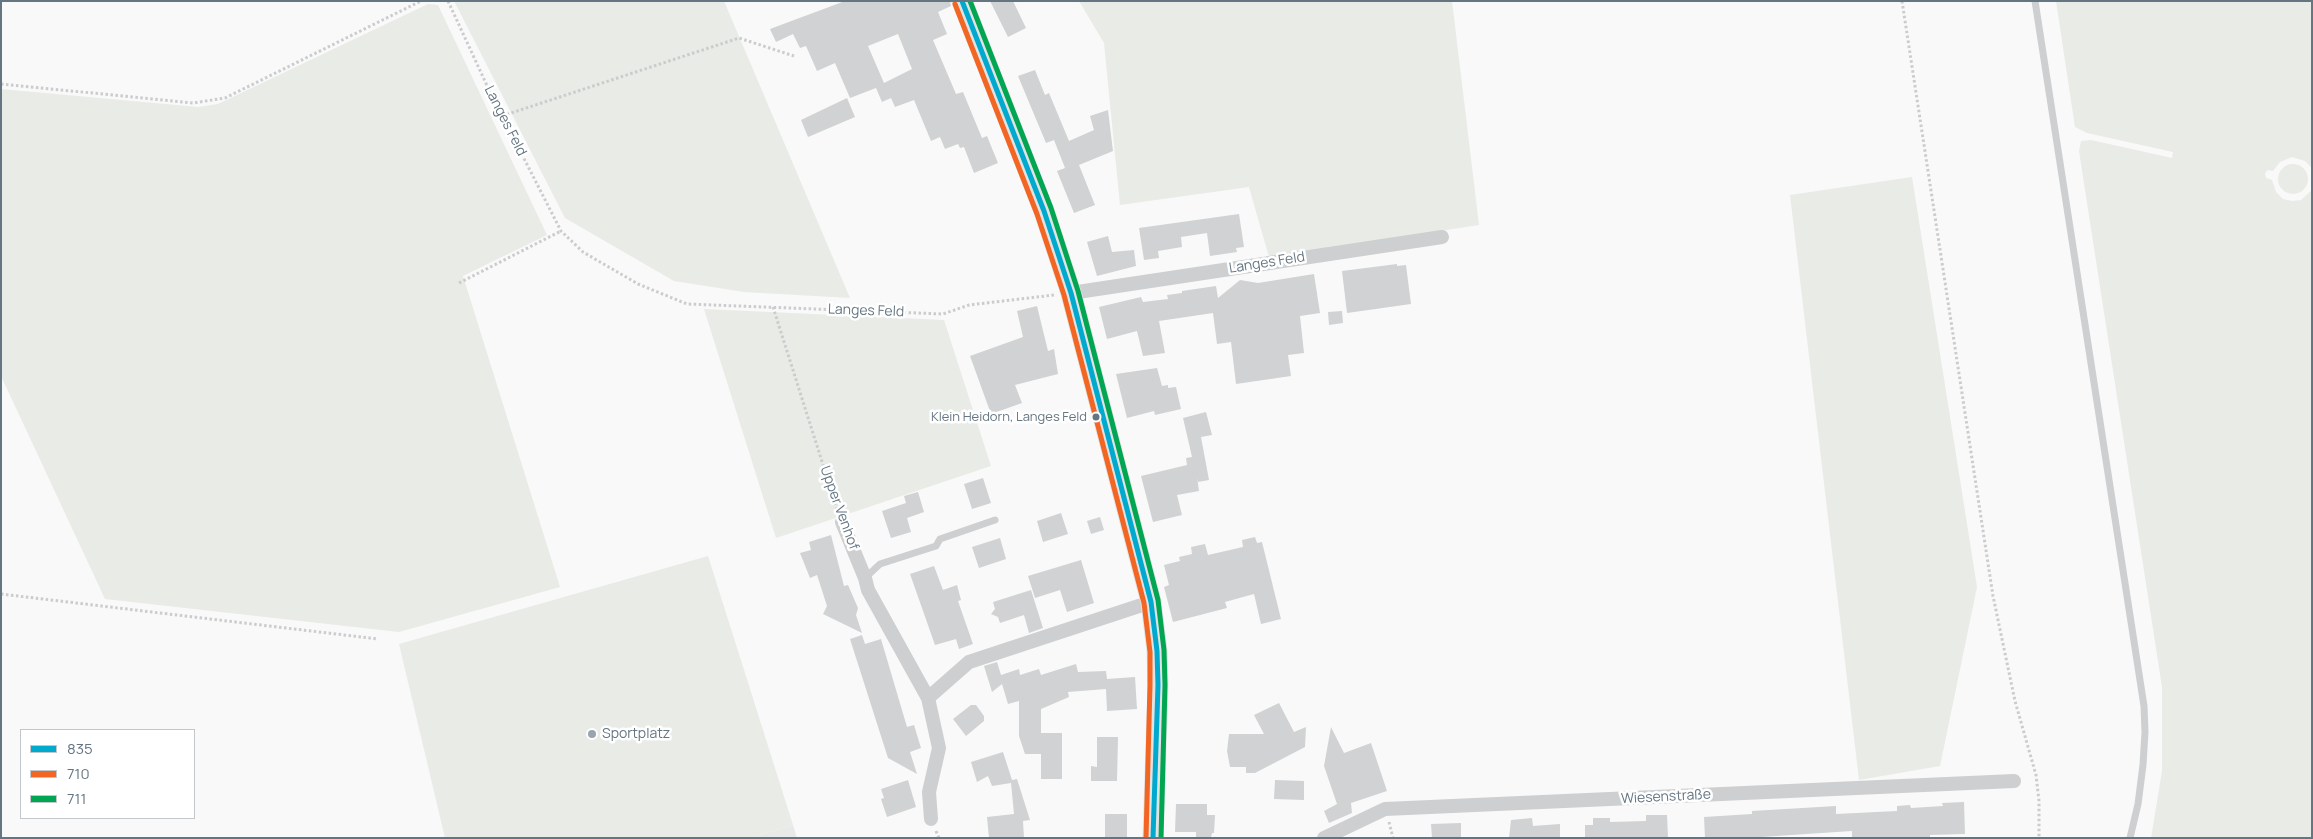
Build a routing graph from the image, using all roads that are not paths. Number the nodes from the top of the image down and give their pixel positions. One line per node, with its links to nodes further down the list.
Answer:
1 (962, 1): 4 (main road)
2 (2035, 1): 14 (lane)
3 (1442, 237): 4 (street, Langes Feld)
4 (1071, 293): 8 (main road)
5 (995, 520): 7 (lane)
6 (842, 522): 7 (street, Upper Venhof)
7 (865, 578): 9 (street, Upper Venhof)
8 (1151, 602): 9 (street); 12 (main road)
9 (928, 698): 11 (street, Upper Venhof)
10 (2014, 781): 13 (street, Wiesenstraße)
11 (931, 819)
12 (1153, 838)
13 (1324, 838)
14 (2130, 838)

